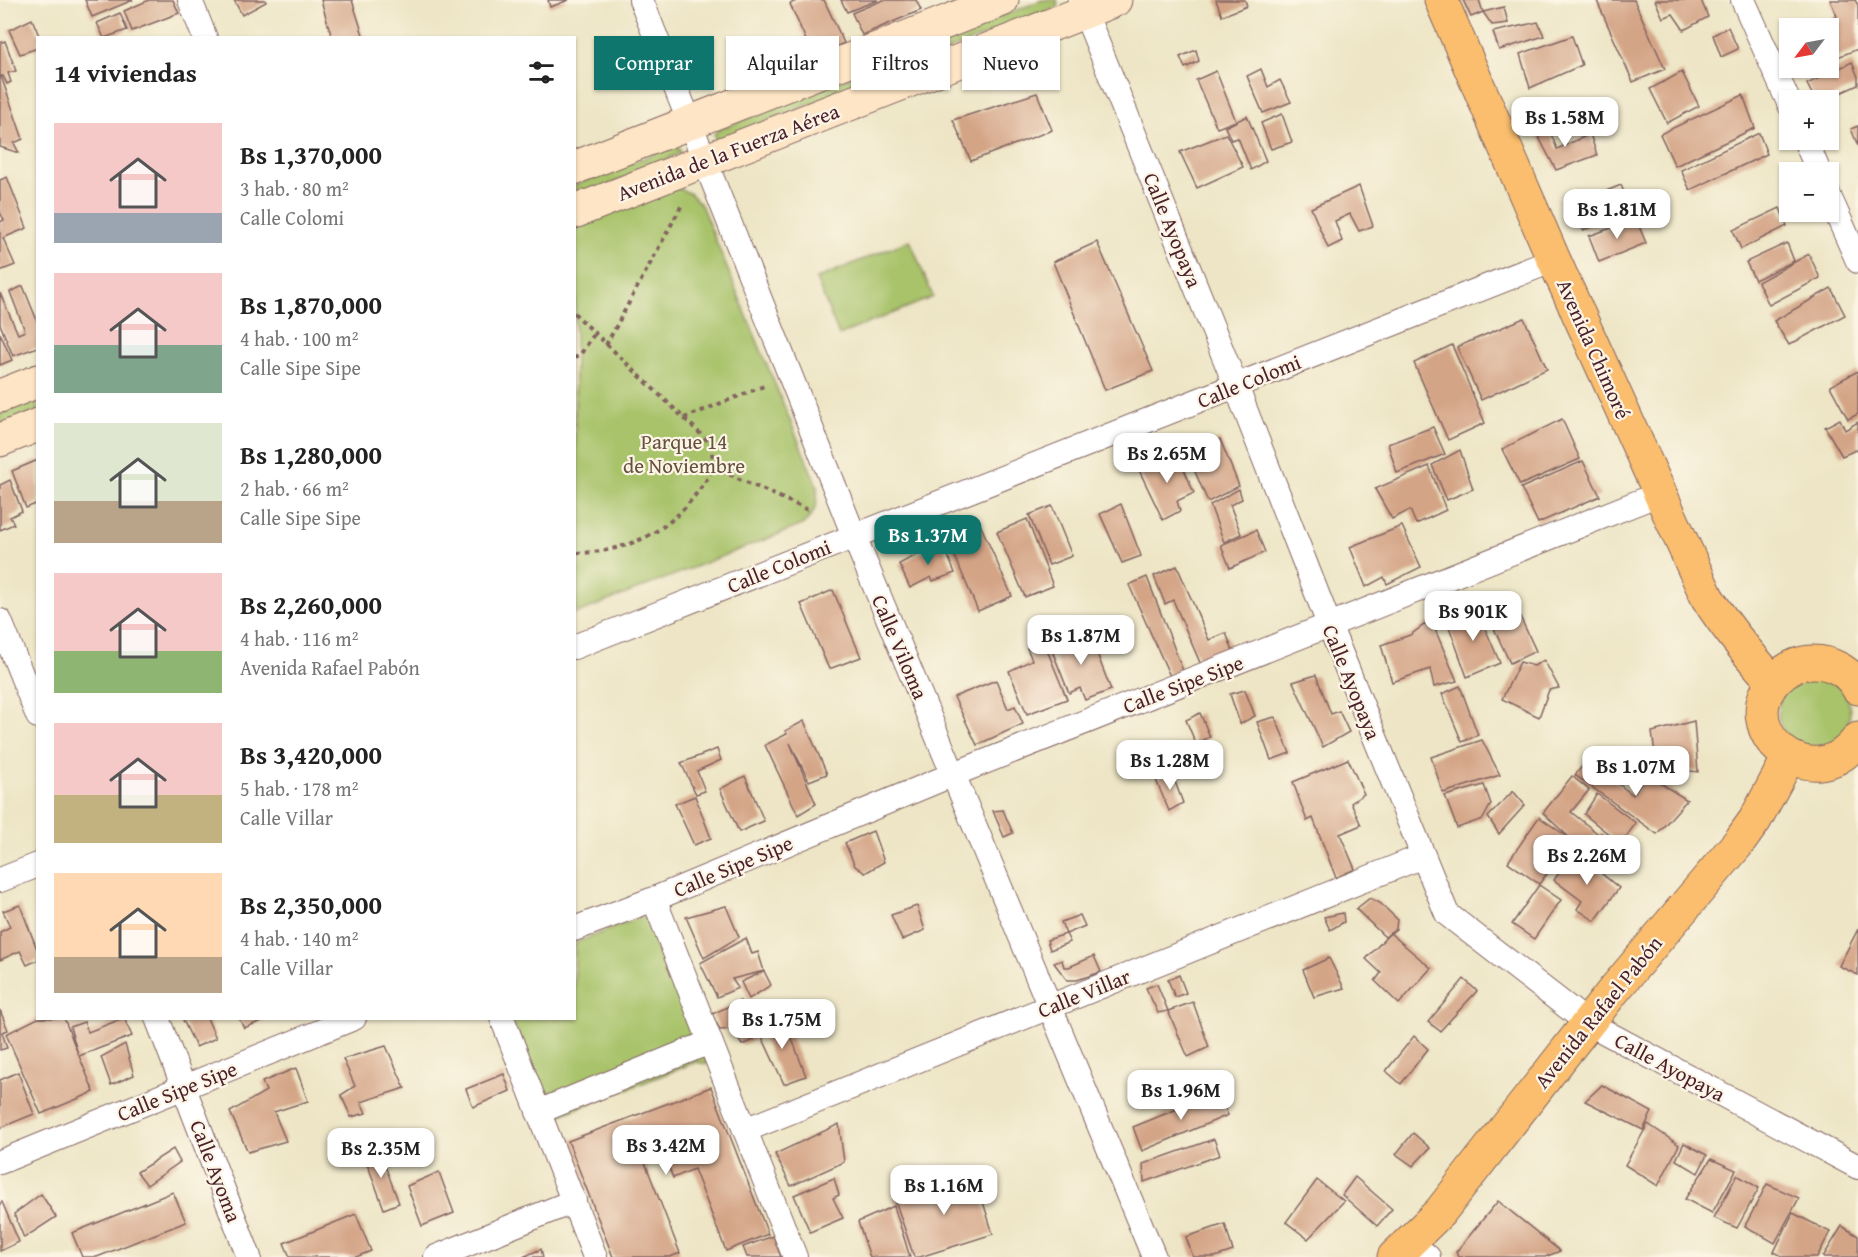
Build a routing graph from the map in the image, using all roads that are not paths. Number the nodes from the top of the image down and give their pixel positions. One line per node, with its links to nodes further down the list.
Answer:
1 (190, 0): 8 (street)
2 (641, 0): 10 (street, Calle Viloma)
3 (1002, 0): 10 (main road, Avenida de la Fuerza Aérea)
4 (1115, 0): 7 (main road, Avenida de la Fuerza Aérea)
5 (1441, 0): 15 (highway, Avenida Chimoré)
6 (1743, 0): 9 (street)
7 (1082, 6): 11 (main road, Avenida de la Fuerza Aérea); 18 (street, Calle Ayopaya)
8 (204, 36)
9 (1783, 90)
10 (690, 123): 11 (street, Calle Viloma); 12 (main road, Avenida de la Fuerza Aérea)
11 (705, 161): 13 (main road, Avenida de la Fuerza Aérea); 23 (street, Calle Viloma)
12 (576, 167)
13 (576, 211)
14 (1839, 219): 16 (street)
15 (1554, 260): 18 (street, Calle Colomi); 22 (highway, Avenida Chimoré)
16 (1858, 261)
17 (36, 382): 19 (main road)
18 (1236, 386): 23 (street, Calle Colomi); 25 (street, Calle Ayopaya)
19 (0, 396)
20 (36, 426): 21 (main road)
21 (0, 440)
22 (1659, 494): 25 (street, Calle Sipe Sipe); 28 (highway, Avenida Chimoré)
23 (854, 536): 26 (street, Calle Colomi); 32 (street, Calle Viloma)
24 (0, 621): 29 (street)
25 (1330, 627): 32 (street, Calle Sipe Sipe); 33 (street, Calle Ayopaya)
26 (576, 646)
27 (1854, 672): 28 (highway)
28 (1773, 682): 31 (highway)
29 (36, 711)
30 (1856, 747): 31 (highway)
31 (1789, 757): 42 (highway, Avenida Rafael Pabón)
32 (954, 774): 36 (street, Calle Sipe Sipe); 38 (street, Calle Viloma)
33 (1423, 856): 38 (street, Calle Villar); 42 (street, Calle Ayopaya)
34 (36, 866): 35 (street)
35 (0, 880)
36 (654, 899): 37 (street, Calle Sipe Sipe); 43 (street)
37 (576, 928)
38 (1050, 1007): 46 (street, Calle Villar); 55 (street, Calle Viloma)
39 (158, 1020): 44 (street, Calle Ayoma)
40 (349, 1020): 44 (street, Calle Sipe Sipe)
41 (503, 1020): 45 (street)
42 (1588, 1023): 48 (street, Calle Ayopaya); 50 (highway, Avenida Rafael Pabón)
43 (710, 1042): 45 (street); 46 (street)
44 (184, 1088): 47 (street, Calle Sipe Sipe); 51 (street, Calle Ayoma)
45 (538, 1112): 49 (street)
46 (745, 1130): 54 (street)
47 (0, 1162)
48 (1858, 1167)
49 (574, 1202): 52 (street); 53 (street)
50 (1410, 1252)
51 (249, 1257)
52 (436, 1257)
53 (595, 1257)
54 (795, 1257)
55 (1154, 1257)

